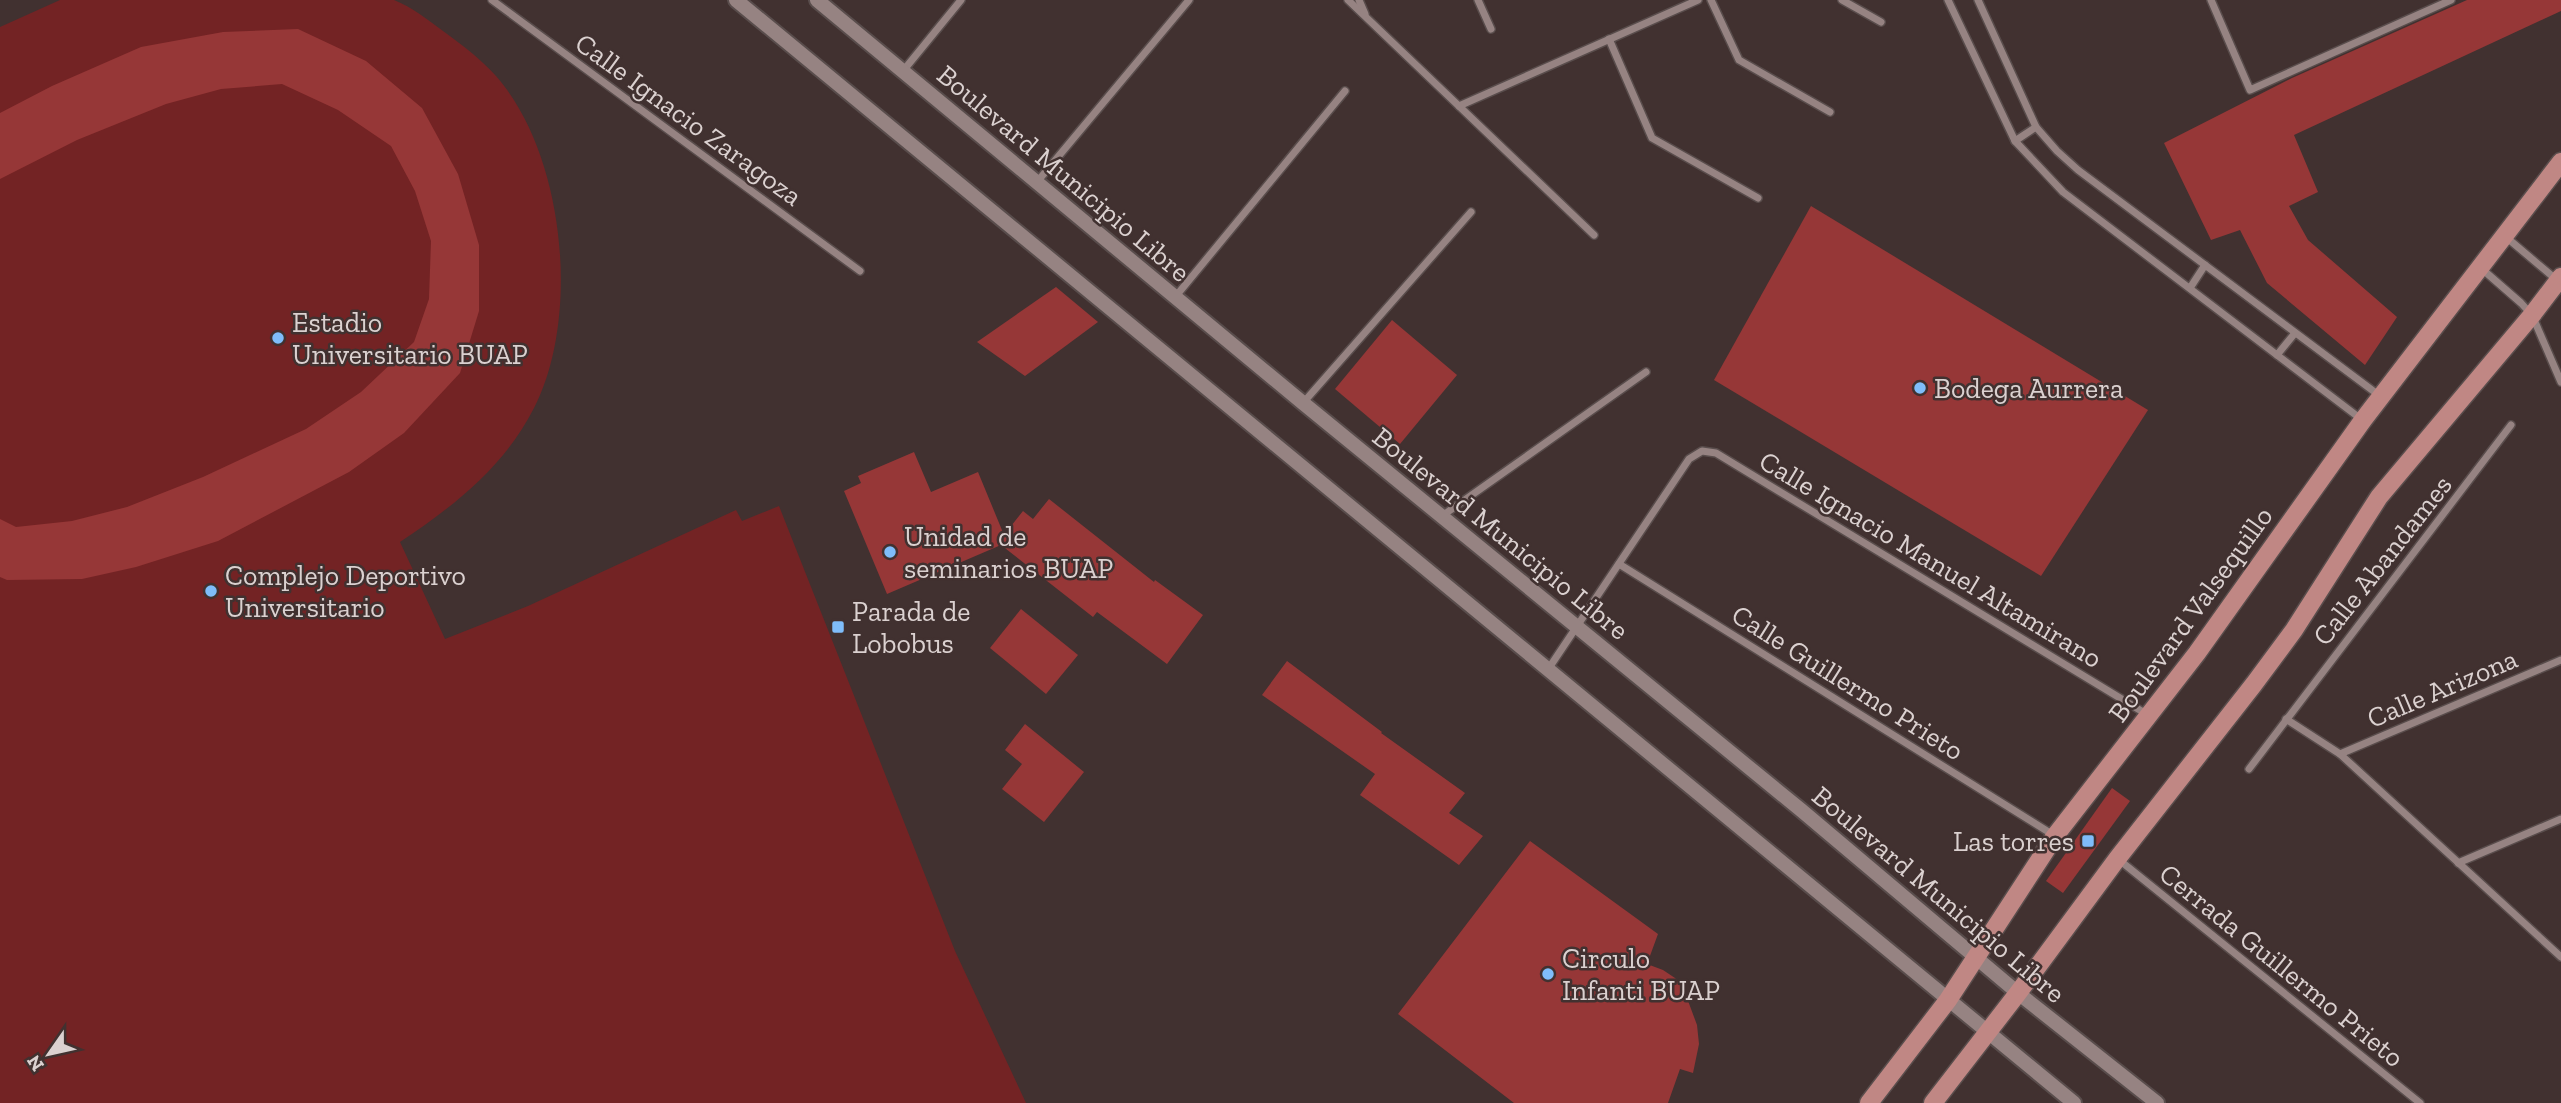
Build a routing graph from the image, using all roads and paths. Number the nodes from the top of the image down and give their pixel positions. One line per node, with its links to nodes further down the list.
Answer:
1 (492, 0): 34 (street, Calle Ignacio Zaragoza)
2 (736, 0): 51 (main road)
3 (817, 0): 20 (main road, Boulevard Municipio Libre)
4 (961, 0): 20 (street)
5 (1189, 0): 27 (street)
6 (1348, 0): 16 (street)
7 (1359, 0): 16 (street)
8 (1478, 0): 18 (street)
9 (1698, 0): 19 (street)
10 (1711, 0): 23 (street)
11 (1842, 0): 17 (street)
12 (1948, 0): 25 (street)
13 (1979, 0): 24 (street)
14 (2211, 0): 15 (street)
15 (2451, 0)
16 (1367, 18): 22 (street)
17 (1881, 22)
18 (1491, 29)
19 (1609, 39): 22 (street); 28 (street)
20 (903, 72): 27 (main road, Boulevard Municipio Libre)
21 (1345, 90): 37 (street)
22 (1459, 106): 30 (street)
23 (1830, 112)
24 (2036, 127): 25 (street); 32 (street)
25 (2015, 141): 36 (street)
26 (2561, 162): 31 (main road, Boulevard Valsequillo)
27 (1037, 182): 37 (main road, Boulevard Municipio Libre)
28 (1758, 198)
29 (1471, 212): 44 (street)
30 (1594, 235)
31 (2505, 236): 33 (main road, Boulevard Valsequillo); 35 (street)
32 (2205, 265): 36 (street); 39 (street)
33 (2482, 268): 38 (street); 43 (main road, Boulevard Valsequillo)
34 (860, 271)
35 (2560, 282): 38 (main road)
36 (2190, 288): 40 (street)
37 (1176, 296): 44 (main road, Boulevard Municipio Libre)
38 (2532, 315): 42 (street); 58 (main road)
39 (2295, 333): 40 (street); 43 (street)
40 (2277, 355): 45 (street)
41 (1646, 372): 47 (street)
42 (2561, 382)
43 (2381, 397): 45 (main road, Boulevard Valsequillo)
44 (1303, 403): 47 (main road, Boulevard Municipio Libre)
45 (2363, 420): 52 (main road, Boulevard Valsequillo)
46 (2511, 425): 53 (street, Calle Abandames)
47 (1441, 516): 49 (main road, Boulevard Municipio Libre)
48 (1619, 564): 49 (street); 52 (street, Calle Ignacio Manuel Altamirano); 57 (street, Calle Guillermo Prieto)
49 (1578, 627): 51 (street); 60 (main road, Boulevard Municipio Libre)
50 (2561, 660): 54 (street, Calle Arizona)
51 (1549, 668): 63 (main road)
52 (2149, 715): 57 (main road, Boulevard Valsequillo)
53 (2286, 719): 54 (street); 55 (street, Calle Abandames)
54 (2340, 754): 59 (street)
55 (2249, 769)
56 (2561, 819): 59 (street)
57 (2055, 836): 60 (main road, Boulevard Valsequillo)
58 (2117, 859): 62 (main road); 69 (street, Cerrada Guillermo Prieto)
59 (2458, 863): 61 (street)
60 (1975, 957): 62 (main road, Boulevard Municipio Libre); 63 (main road, Boulevard Valsequillo)
61 (2561, 957)
62 (2018, 993): 64 (main road); 68 (main road, Boulevard Municipio Libre)
63 (1948, 1000): 64 (main road); 65 (main road, Boulevard Valsequillo)
64 (1988, 1033): 66 (main road); 67 (main road)
65 (1869, 1103)
66 (1933, 1103)
67 (2074, 1103)
68 (2157, 1103)
69 (2420, 1103)

